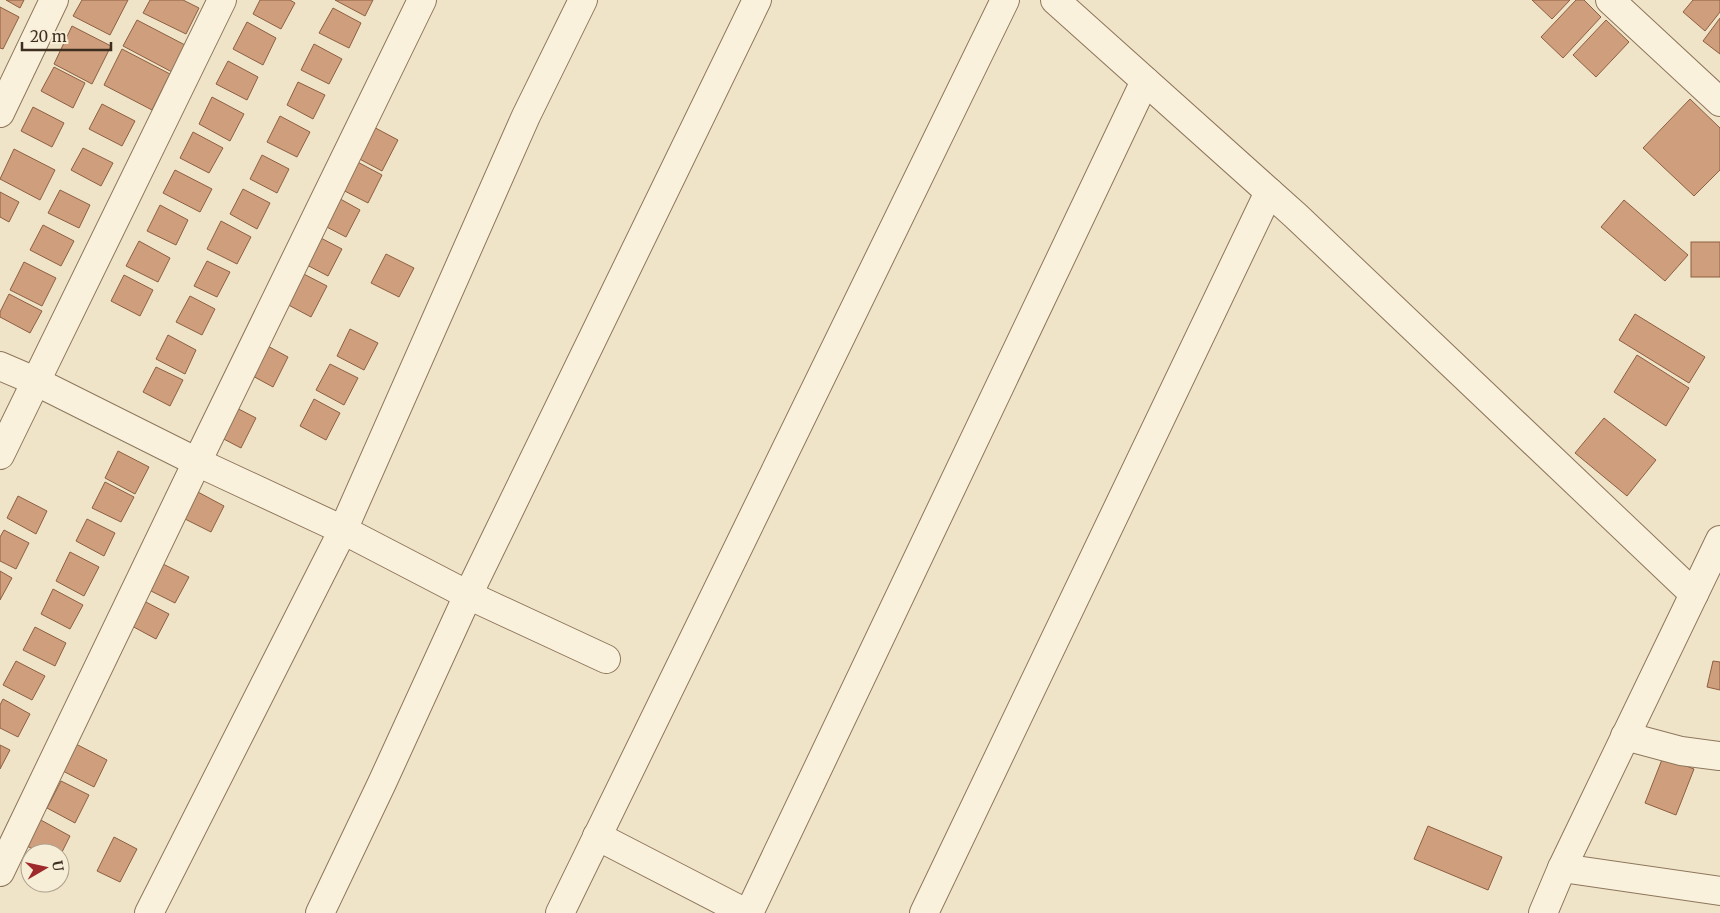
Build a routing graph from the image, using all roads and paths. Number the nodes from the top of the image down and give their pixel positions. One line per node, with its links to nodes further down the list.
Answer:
1 (54, 0): 11 (street)
2 (222, 0): 14 (street)
3 (422, 0): 16 (street)
4 (583, 0): 17 (street)
5 (757, 0): 20 (street)
6 (1005, 0): 24 (street)
7 (1055, 0): 9 (street)
8 (1610, 0): 10 (street)
9 (1145, 81): 12 (street); 31 (street)
10 (1720, 102)
11 (0, 113)
12 (1269, 192): 19 (street); 32 (street)
13 (0, 366): 14 (street)
14 (35, 381): 15 (street); 16 (street)
15 (0, 455)
16 (197, 462): 17 (street); 26 (street)
17 (343, 530): 20 (street); 28 (street)
18 (1720, 540): 19 (street)
19 (1694, 594): 22 (street)
20 (468, 595): 21 (street); 29 (street)
21 (606, 659)
22 (1626, 736): 23 (street); 25 (street)
23 (1720, 756)
24 (597, 836): 30 (street); 31 (street)
25 (1562, 868): 27 (street); 33 (street)
26 (0, 872)
27 (1720, 891)
28 (149, 913)
29 (320, 913)
30 (560, 913)
31 (747, 913)
32 (924, 913)
33 (1543, 913)

